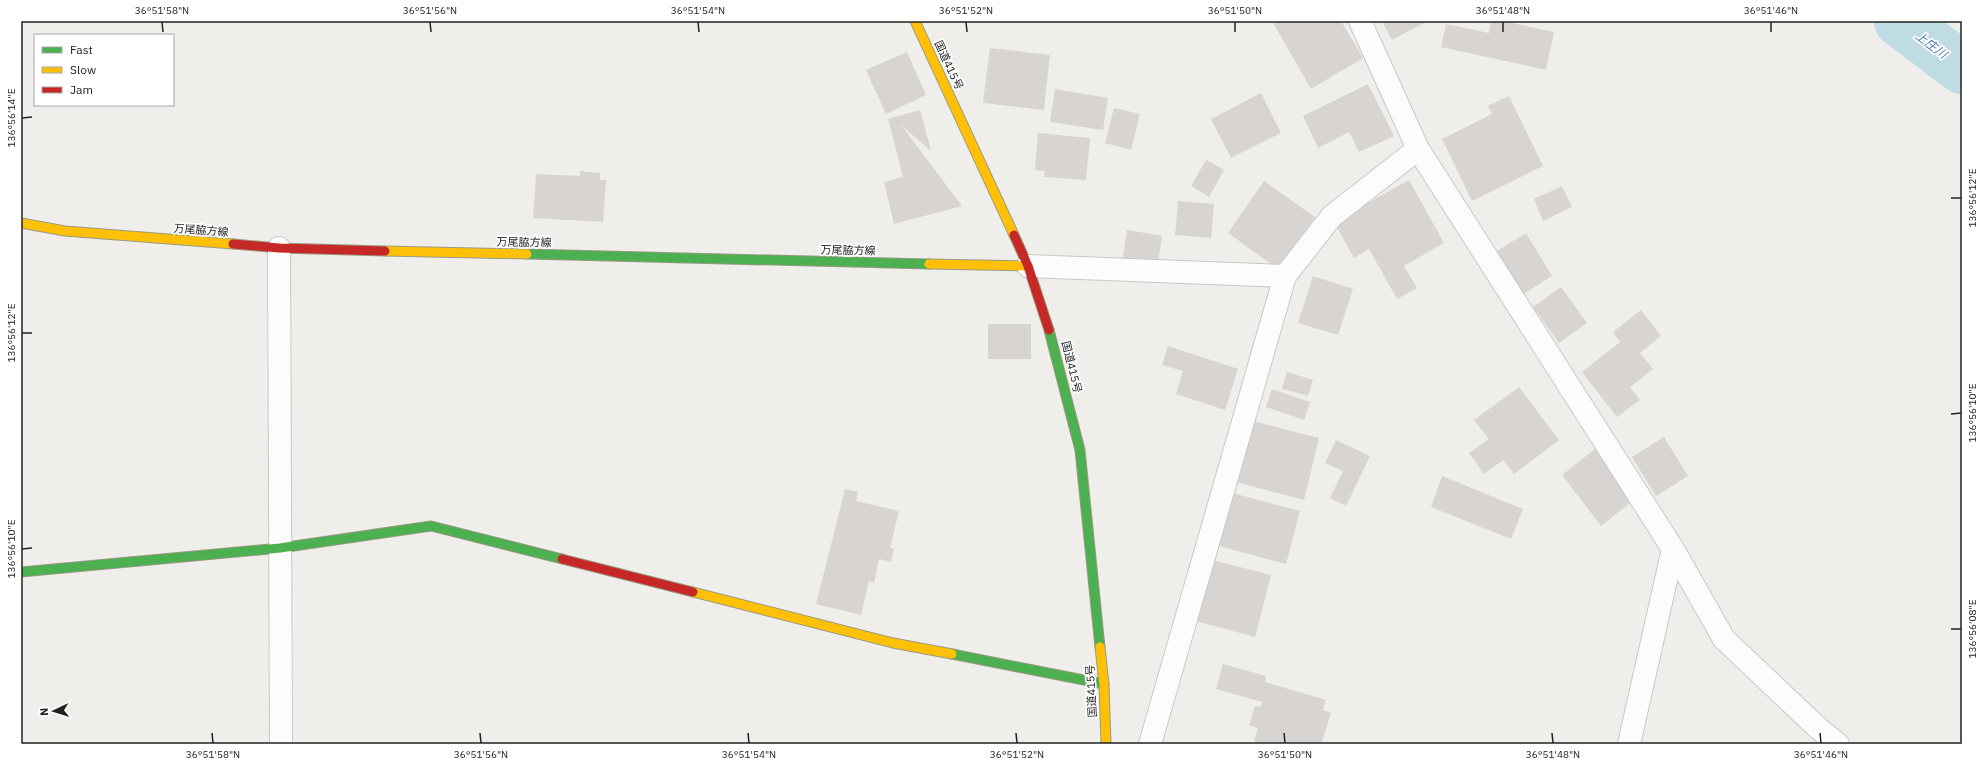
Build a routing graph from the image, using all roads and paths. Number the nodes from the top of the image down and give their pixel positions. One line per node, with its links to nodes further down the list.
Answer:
1 (1360, 21): 3 (street)
2 (916, 22): 6 (main road, 国道415号)
3 (1418, 149): 7 (street); 9 (street)
4 (21, 223): 5 (main road, 万尾脇方線)
5 (279, 248): 6 (main road, 万尾脇方線); 8 (street)
6 (1028, 266): 7 (street); 11 (main road, 国道415号)
7 (1285, 276): 14 (street)
8 (280, 548): 10 (main road); 11 (main road); 12 (street)
9 (1673, 549): 15 (street); 16 (street)
10 (21, 572)
11 (1104, 684): 13 (main road, 国道415号)
12 (281, 744)
13 (1106, 744)
14 (1150, 744)
15 (1629, 744)
16 (1838, 744)

